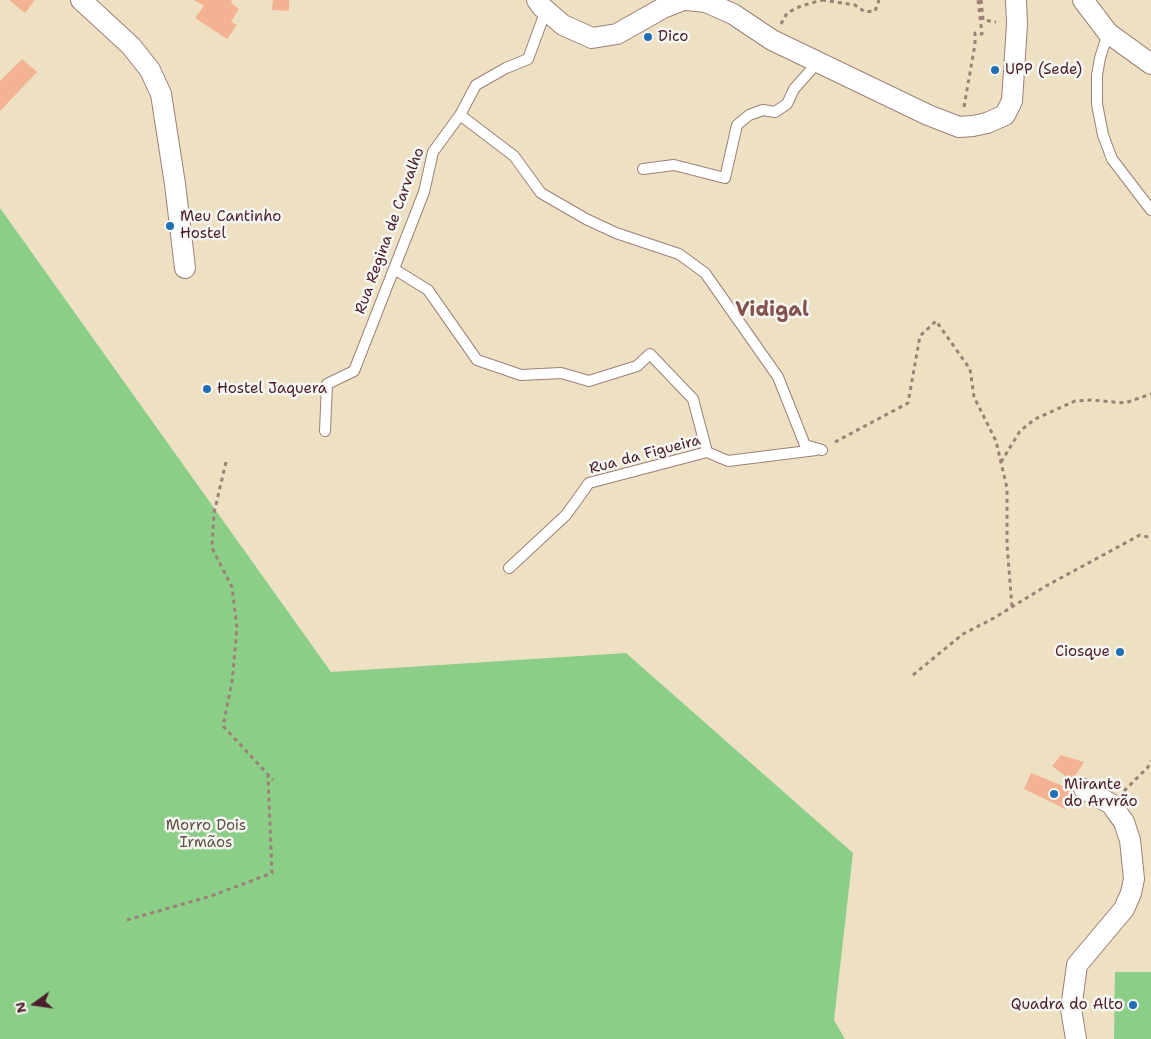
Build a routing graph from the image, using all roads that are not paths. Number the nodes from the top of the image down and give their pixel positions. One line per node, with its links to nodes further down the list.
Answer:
1 (80, 0): 13 (street)
2 (683, 0): 6 (street)
3 (687, 0): 8 (street)
4 (1016, 0): 8 (street)
5 (1083, 0): 7 (street)
6 (542, 5): 10 (lane, Rua Regina de Carvalho)
7 (1108, 33): 9 (street); 12 (lane)
8 (818, 62): 11 (lane)
9 (1151, 64)
10 (460, 115): 14 (lane, Rua Regina de Carvalho); 16 (lane, Rua da Figueira)
11 (643, 169)
12 (1151, 210)
13 (185, 268)
14 (394, 269): 15 (lane, Rua Regina de Carvalho); 16 (lane)
15 (325, 430)
16 (707, 452): 17 (lane, Rua da Figueira)
17 (509, 568)
18 (1084, 789): 19 (street)
19 (1076, 1039)

